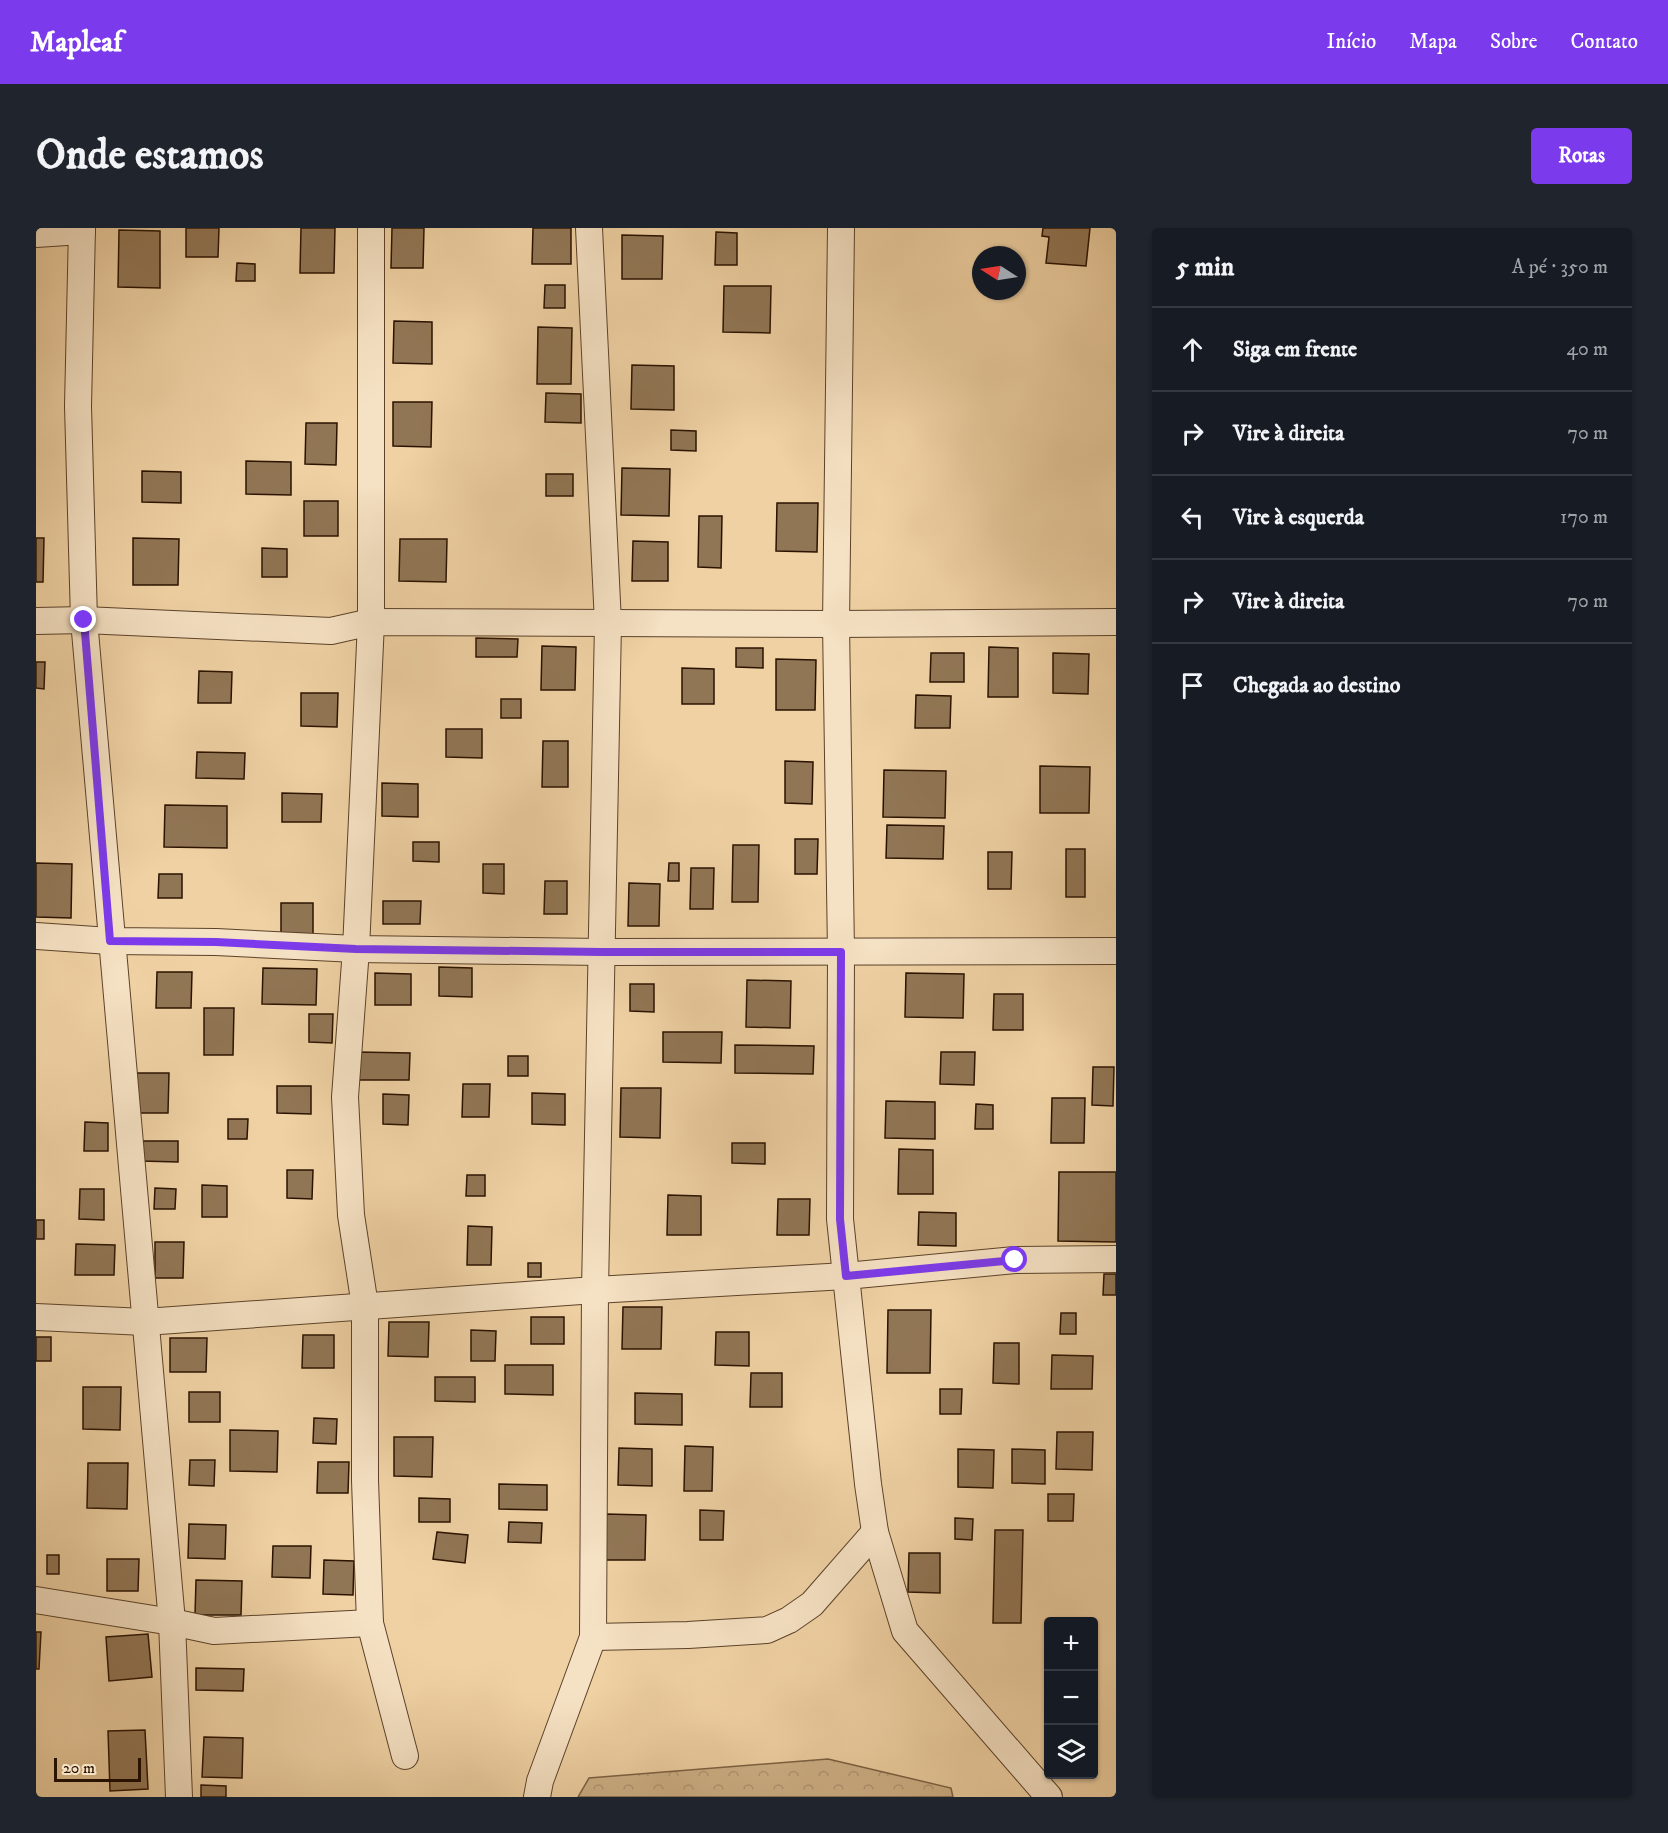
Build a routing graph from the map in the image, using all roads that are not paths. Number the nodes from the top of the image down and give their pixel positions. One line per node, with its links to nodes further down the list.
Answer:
1 (371, 228): 8 (street)
2 (589, 228): 10 (street)
3 (841, 228): 11 (street)
4 (82, 230): 5 (street); 6 (street)
5 (36, 234)
6 (84, 620): 7 (street); 8 (street); 13 (street)
7 (36, 621)
8 (372, 622): 10 (street); 14 (street)
9 (1116, 622): 11 (street)
10 (608, 623): 11 (street); 16 (street)
11 (836, 624): 17 (street)
12 (36, 936): 13 (street)
13 (110, 941): 14 (street); 23 (street)
14 (356, 949): 16 (street); 21 (street)
15 (1116, 951): 17 (street)
16 (602, 952): 17 (street); 20 (street)
17 (841, 952): 19 (street)
18 (1116, 1258): 19 (street)
19 (846, 1276): 20 (street); 24 (street)
20 (595, 1290): 21 (street); 28 (street)
21 (365, 1306): 23 (street); 27 (street)
22 (36, 1317): 23 (street)
23 (145, 1322): 26 (street)
24 (875, 1532): 28 (street); 32 (street)
25 (36, 1600): 26 (street)
26 (172, 1622): 27 (street); 30 (street)
27 (370, 1623): 29 (street)
28 (593, 1637): 31 (street)
29 (405, 1756)
30 (179, 1797)
31 (537, 1797)
32 (1049, 1797)

